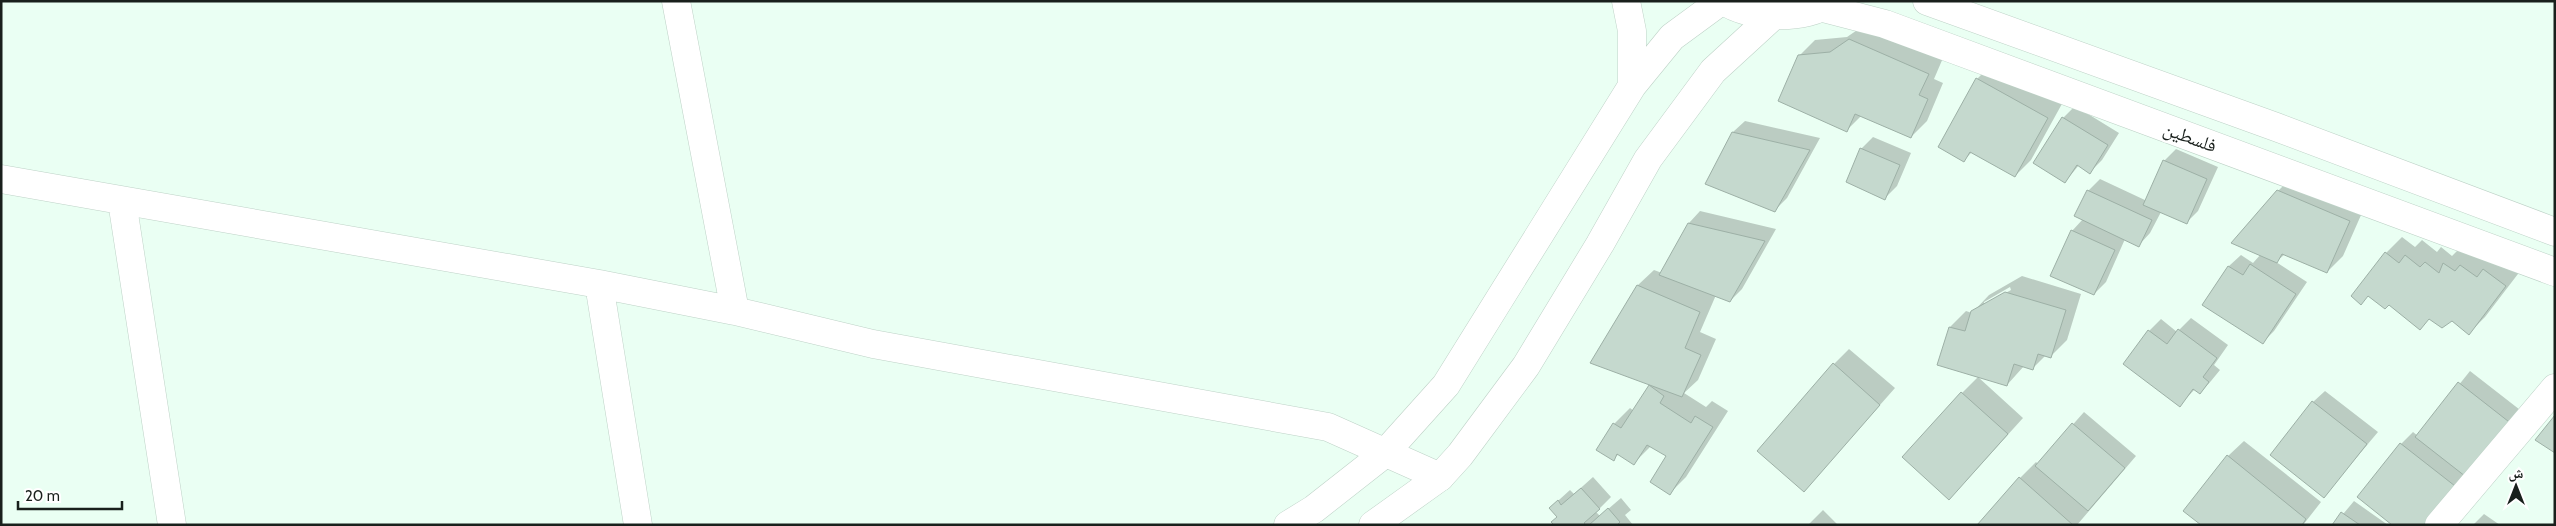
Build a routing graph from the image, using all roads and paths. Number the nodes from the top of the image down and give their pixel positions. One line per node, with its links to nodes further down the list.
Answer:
1 (676, 1): 13 (street)
2 (1626, 1): 7 (street)
3 (1723, 1): 6 (street); 7 (street)
4 (1932, 3): 10 (street, فلسطين)
5 (1827, 5): 6 (street); 11 (street, فلسطين)
6 (1774, 15): 16 (street)
7 (1632, 86): 15 (street)
8 (1, 178): 9 (street)
9 (122, 201): 12 (street); 17 (street)
10 (2555, 232)
11 (2555, 272)
12 (599, 284): 13 (street); 18 (street)
13 (735, 311): 15 (street)
14 (2555, 388): 21 (street)
15 (1384, 454): 16 (street); 19 (street)
16 (1440, 477): 20 (street)
17 (172, 525)
18 (638, 525)
19 (1288, 525)
20 (1373, 525)
21 (2439, 525)

